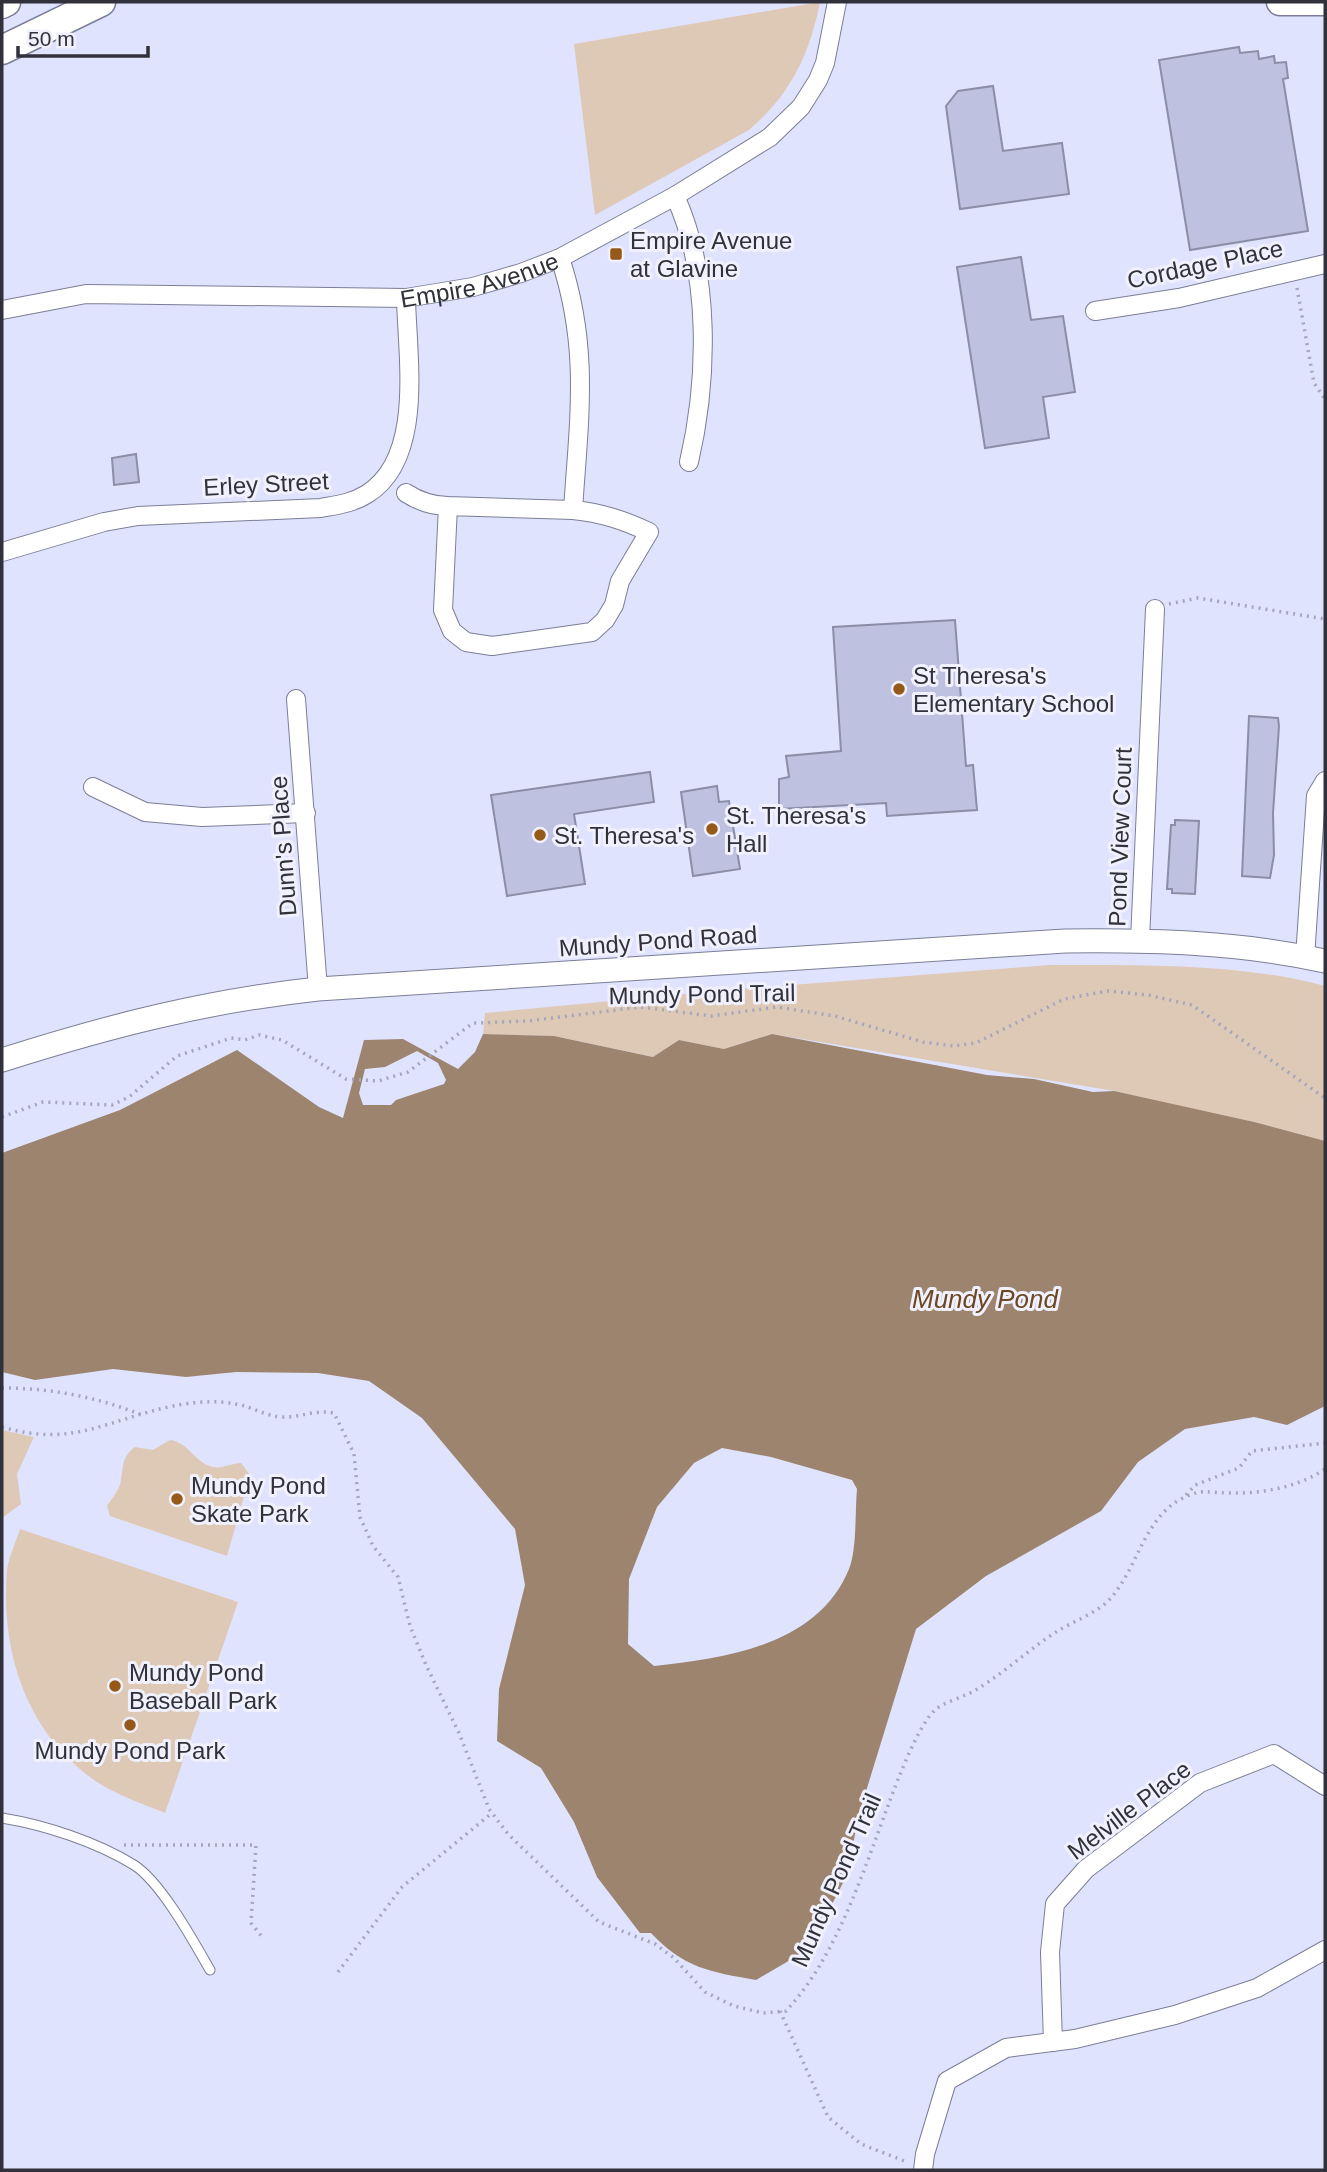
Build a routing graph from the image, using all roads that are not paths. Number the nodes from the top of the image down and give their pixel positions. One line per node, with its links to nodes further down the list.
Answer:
1 (6, 2): 6 (main road)
2 (101, 2): 7 (main road)
3 (837, 2): 8 (street, Empire Avenue)
4 (1280, 2): 5 (main road)
5 (1325, 2)
6 (2, 4)
7 (2, 50)
8 (675, 196): 9 (street, Empire Avenue); 14 (street)
9 (560, 258): 11 (street, Empire Avenue); 17 (street)
10 (1325, 264): 13 (street, Cordage Place)
11 (406, 298): 12 (street, Empire Avenue); 18 (street, Erley Street)
12 (2, 310)
13 (1095, 311)
14 (689, 462)
15 (406, 493): 16 (street)
16 (448, 506): 17 (street); 17 (street)
17 (573, 510)
18 (2, 552)
19 (1155, 609): 24 (street, Pond View Court)
20 (296, 699): 23 (street, Dunn's Place)
21 (1325, 781): 25 (street)
22 (93, 787): 23 (street)
23 (306, 813): 26 (street, Dunn's Place)
24 (1140, 940): 25 (street, Mundy Pond Road); 26 (street, Mundy Pond Road)
25 (1315, 959)
26 (318, 989): 27 (street, Mundy Pond Road)
27 (2, 1060)
28 (1325, 1786): 32 (street, Melville Place)
29 (2, 1818): 31 (lane)
30 (1325, 1950): 32 (street)
31 (210, 1970)
32 (1053, 2042): 33 (street)
33 (915, 2166)

